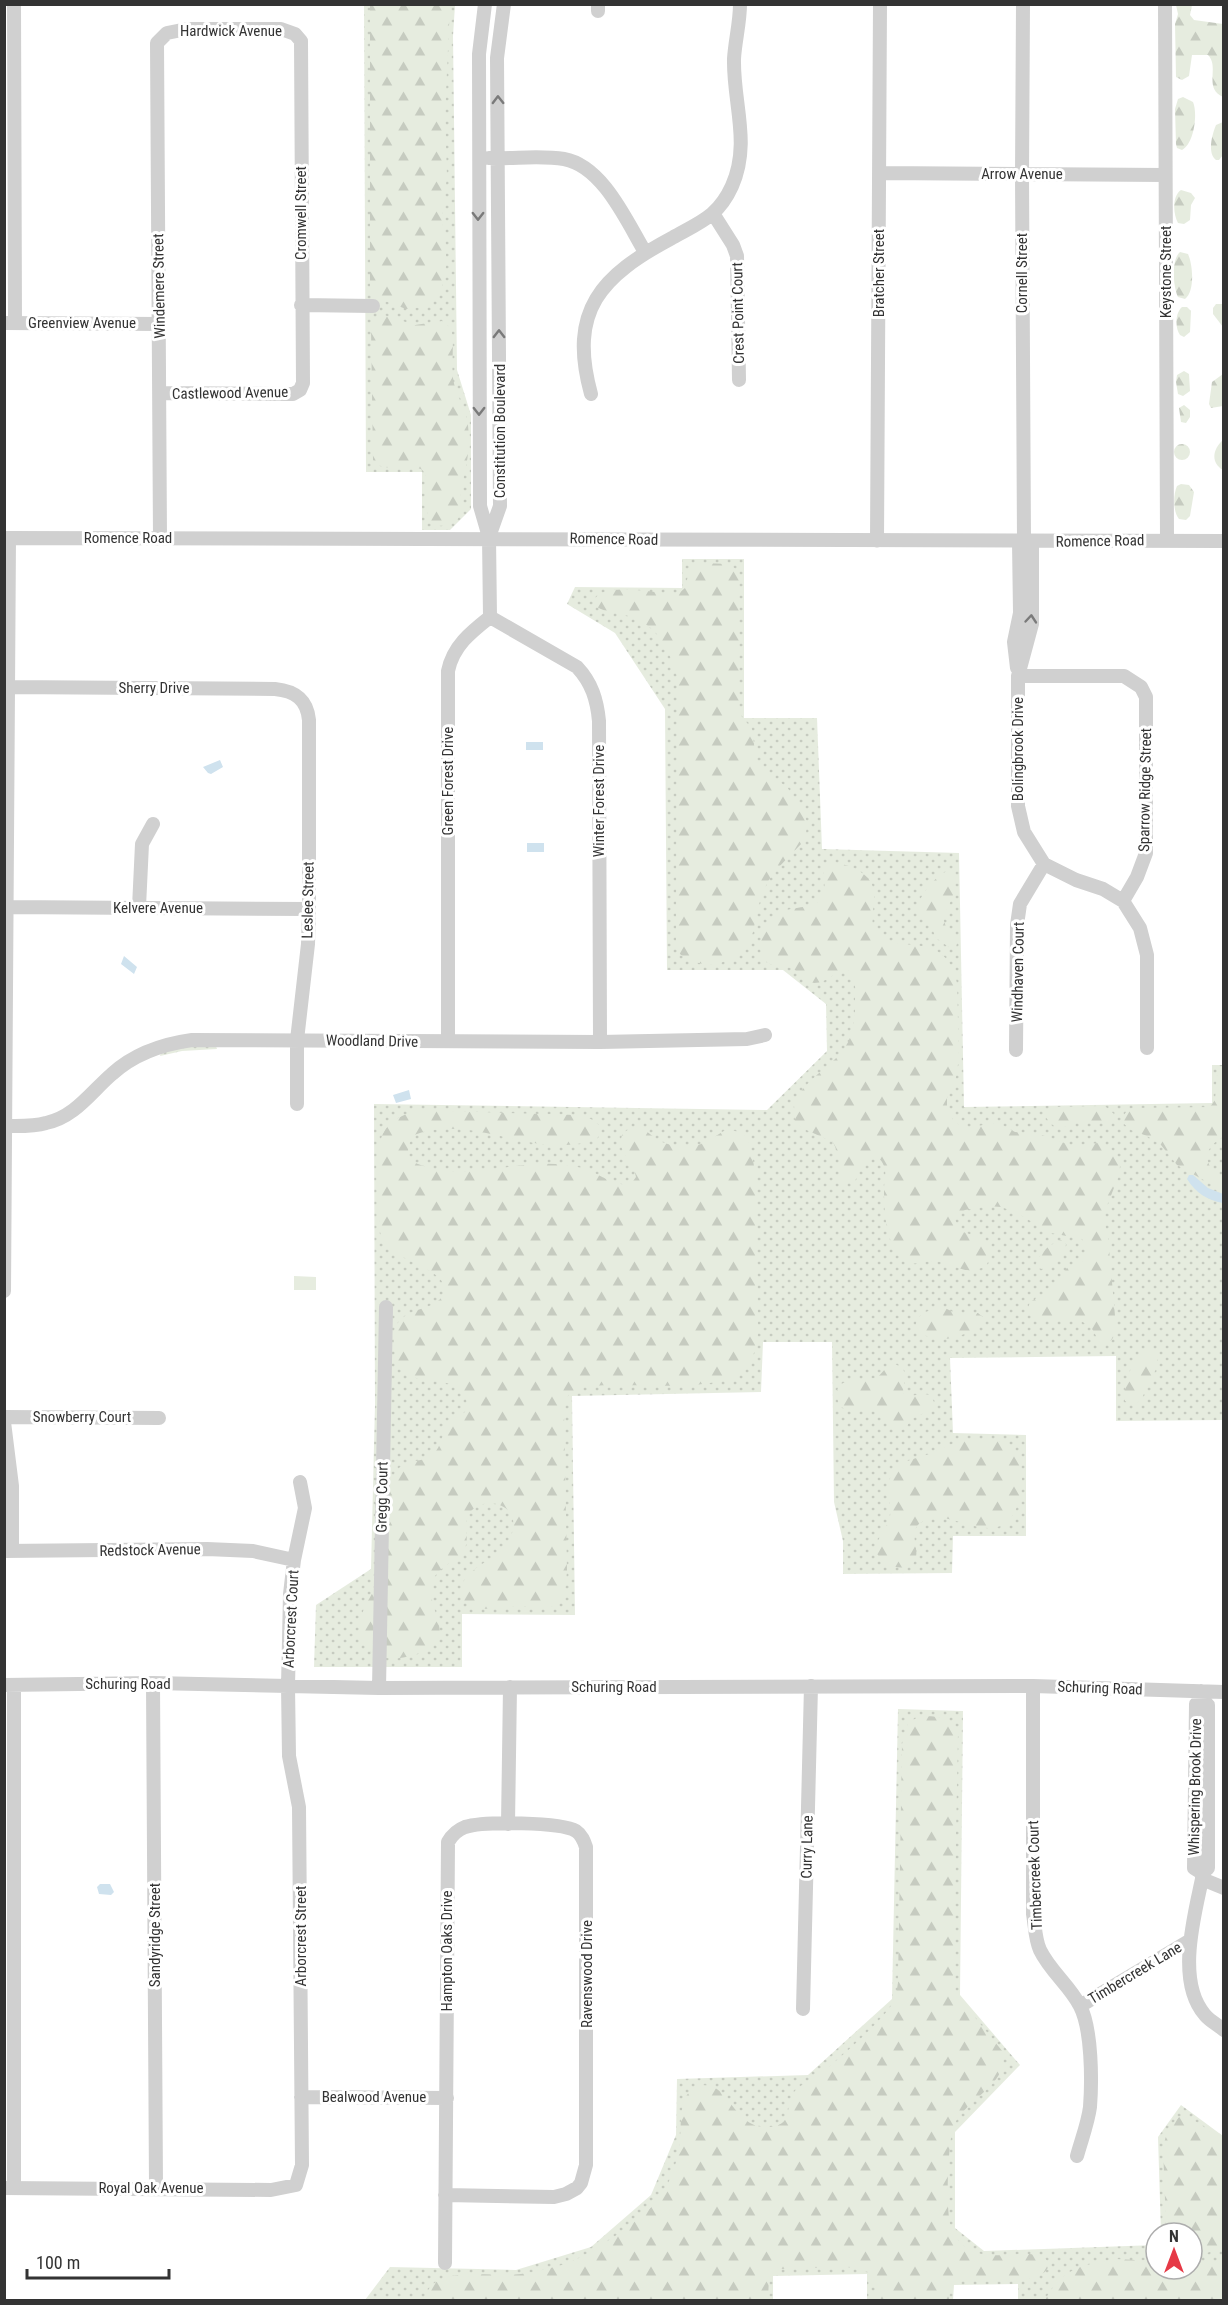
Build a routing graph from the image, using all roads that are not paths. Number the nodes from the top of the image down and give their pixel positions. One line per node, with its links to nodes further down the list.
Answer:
1 (15, 4): 19 (street)
2 (485, 4): 10 (street, Constitution Boulevard)
3 (504, 4): 11 (street, Constitution Boulevard, one-way to 3)
4 (740, 4): 15 (street)
5 (880, 4): 12 (street, Bratcher Street)
6 (1023, 4): 13 (street, Cornell Street)
7 (1165, 4): 14 (street, Keystone Street)
8 (164, 36): 9 (street, Hardwick Avenue); 20 (street, Windemere Street)
9 (298, 37): 17 (street, Cromwell Street)
10 (478, 158): 11 (street); 25 (street, Constitution Boulevard, one-way to 25)
11 (499, 158): 16 (street); 25 (street, Constitution Boulevard, one-way to 11)
12 (879, 173): 13 (street, Arrow Avenue); 29 (street, Bratcher Street)
13 (1022, 175): 14 (street, Arrow Avenue); 31 (street, Cornell Street)
14 (1165, 175): 28 (street, Keystone Street)
15 (714, 215): 16 (street); 21 (street, Crest Point Court)
16 (645, 252): 24 (street)
17 (301, 304): 18 (street); 22 (street, Cromwell Street)
18 (373, 306)
19 (10, 323): 20 (street, Greenview Avenue)
20 (159, 324): 23 (street, Windemere Street)
21 (739, 380)
22 (300, 390): 23 (street, Castlewood Avenue)
23 (160, 393): 27 (street, Windemere Street)
24 (591, 394)
25 (489, 537): 27 (street, Romence Road); 29 (street, Romence Road); 32 (street)
26 (7, 538): 27 (street, Romence Road); 34 (street)
27 (160, 538)
28 (1167, 540): 30 (street, Romence Road); 31 (street, Romence Road)
29 (877, 541): 31 (street, Romence Road)
30 (1224, 541)
31 (1025, 542): 33 (street, Bolingbrook Drive)
32 (490, 617): 44 (street, Green Forest Drive); 45 (street, Winter Forest Drive)
33 (1018, 676): 37 (street, Bolingbrook Drive); 38 (street, Sparrow Ridge Street)
34 (7, 687): 35 (street, Sherry Drive); 39 (street)
35 (300, 697): 41 (street, Leslee Street)
36 (153, 824): 40 (street)
37 (1044, 864): 38 (street); 47 (street, Windhaven Court)
38 (1123, 901): 46 (street)
39 (6, 907): 40 (street, Kelvere Avenue); 49 (street)
40 (139, 907): 41 (street, Kelvere Avenue)
41 (309, 909): 43 (street, Leslee Street)
42 (765, 1035): 45 (street, Woodland Drive)
43 (297, 1040): 44 (street, Woodland Drive); 48 (street, Leslee Street); 49 (street, Woodland Drive)
44 (448, 1041): 45 (street, Woodland Drive)
45 (600, 1042)
46 (1147, 1048)
47 (1016, 1050)
48 (297, 1104)
49 (5, 1126): 50 (street)
50 (4, 1291)
51 (386, 1306): 64 (street, Gregg Court)
52 (4, 1417): 53 (street, Snowberry Court)
53 (159, 1418)
54 (4, 1422): 56 (street)
55 (300, 1482): 57 (street, Arborcrest Court)
56 (8, 1551): 57 (street, Redstock Avenue)
57 (294, 1560): 60 (street, Arborcrest Court)
58 (153, 1683): 59 (street, Schuring Road); 60 (street, Schuring Road); 78 (street, Sandyridge Street)
59 (9, 1685): 79 (street)
60 (288, 1686): 64 (street, Schuring Road); 74 (street, Arborcrest Street)
61 (811, 1686): 62 (street, Schuring Road); 63 (street, Schuring Road); 72 (street, Curry Lane)
62 (1033, 1686): 66 (street, Schuring Road); 71 (street, Timbercreek Court)
63 (510, 1687): 64 (street, Schuring Road); 67 (street)
64 (379, 1688)
65 (1224, 1692): 66 (street, Schuring Road)
66 (1201, 1696): 68 (street, Whispering Brook Drive)
67 (508, 1824): 75 (street, Hampton Oaks Drive); 80 (street, Ravenswood Drive)
68 (1202, 1876): 69 (street); 70 (street, Whispering Brook Drive)
69 (1224, 1888)
70 (1189, 1941): 71 (street, Timbercreek Lane); 73 (street, Whispering Brook Drive)
71 (1080, 2006): 76 (street, Timbercreek Court)
72 (803, 2009)
73 (1224, 2030)
74 (302, 2097): 75 (street, Bealwood Avenue); 77 (street, Arborcrest Street)
75 (447, 2098): 80 (street, Hampton Oaks Drive)
76 (1077, 2156)
77 (296, 2185): 78 (street, Royal Oak Avenue)
78 (156, 2187): 79 (street, Royal Oak Avenue)
79 (9, 2188)
80 (445, 2195): 81 (street, Hampton Oaks Drive)
81 (445, 2263)

